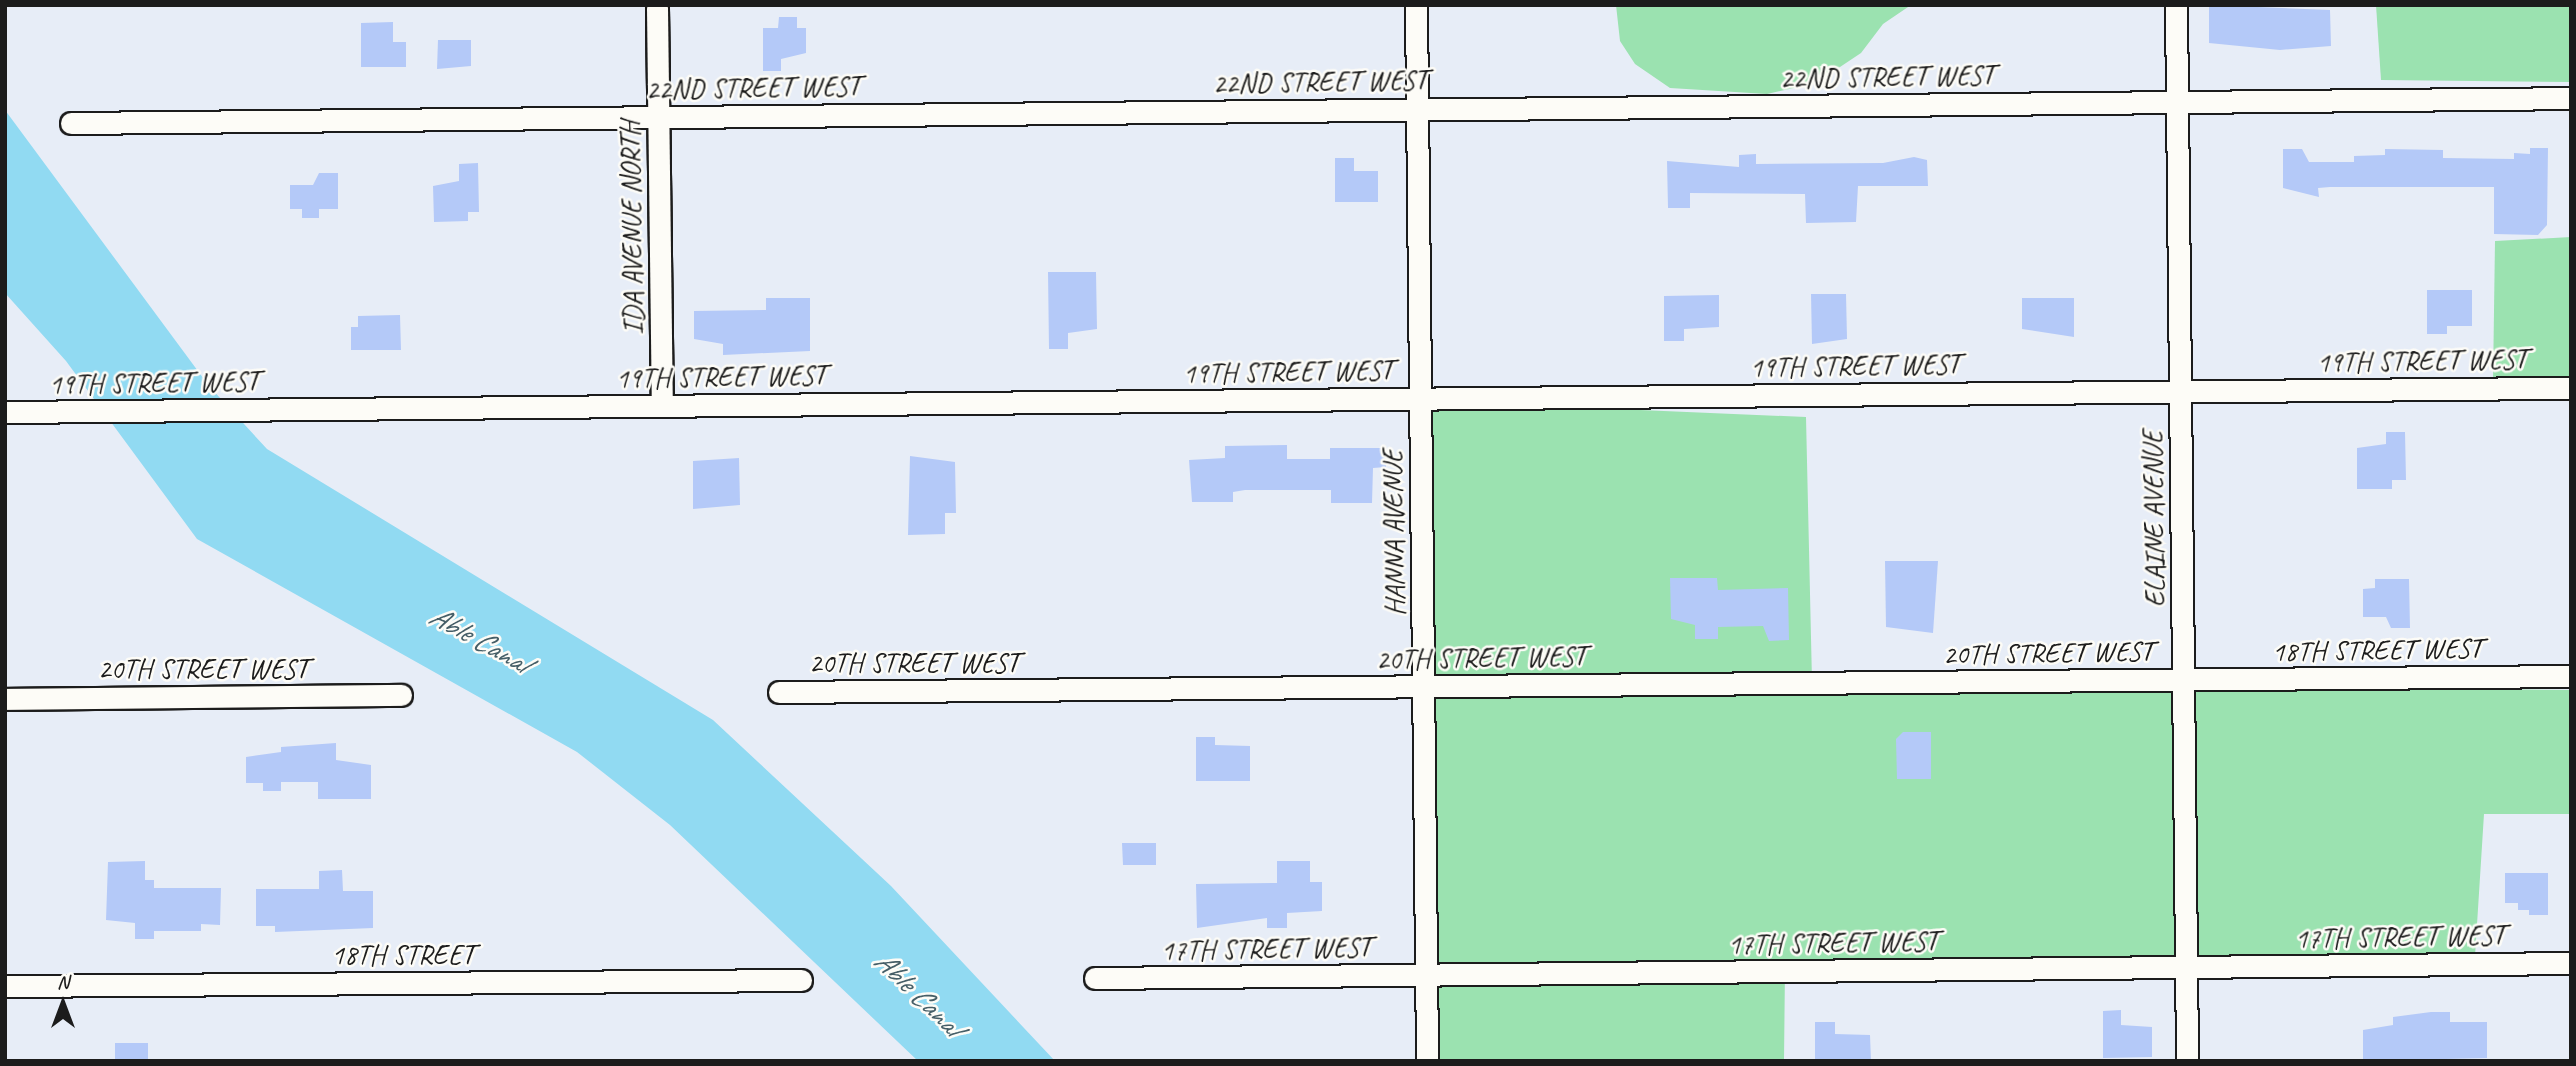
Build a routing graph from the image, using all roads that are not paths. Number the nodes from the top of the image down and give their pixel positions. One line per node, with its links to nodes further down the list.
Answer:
1 (1416, 5): 6 (street, HANNA AVENUE)
2 (2176, 5): 5 (street, ELAINE AVENUE)
3 (657, 8): 7 (street, IDA AVENUE NORTH)
4 (2571, 98): 5 (street, 22ND STREET WEST)
5 (2177, 102): 6 (street, 22ND STREET WEST); 10 (street, ELAINE AVENUE)
6 (1416, 109): 7 (street, 22ND STREET WEST); 11 (street, HANNA AVENUE)
7 (659, 117): 8 (street, 22ND STREET WEST); 12 (street, IDA AVENUE NORTH)
8 (71, 123)
9 (2571, 388): 10 (street, 19TH STREET WEST)
10 (2180, 391): 11 (street, 19TH STREET WEST); 15 (street, ELAINE AVENUE)
11 (1420, 398): 12 (street, 19TH STREET WEST); 16 (street, HANNA AVENUE)
12 (662, 405): 13 (street, 19TH STREET WEST)
13 (11, 412)
14 (2571, 676): 15 (street, 18TH STREET WEST)
15 (2183, 680): 16 (street, 20TH STREET WEST); 21 (street, ELAINE AVENUE)
16 (1423, 687): 17 (street, 20TH STREET WEST); 22 (street, HANNA AVENUE)
17 (779, 692)
18 (401, 695): 19 (street, 20TH STREET WEST)
19 (5, 699)
20 (2571, 963): 21 (street, 17TH STREET WEST)
21 (2187, 967): 22 (street, 17TH STREET WEST); 27 (street, ELAINE AVENUE)
22 (1427, 975): 23 (street, 17TH STREET WEST); 26 (street, HANNA AVENUE)
23 (1095, 978)
24 (801, 980): 25 (street, 18TH STREET)
25 (5, 986)
26 (1427, 1061)
27 (2188, 1061)

